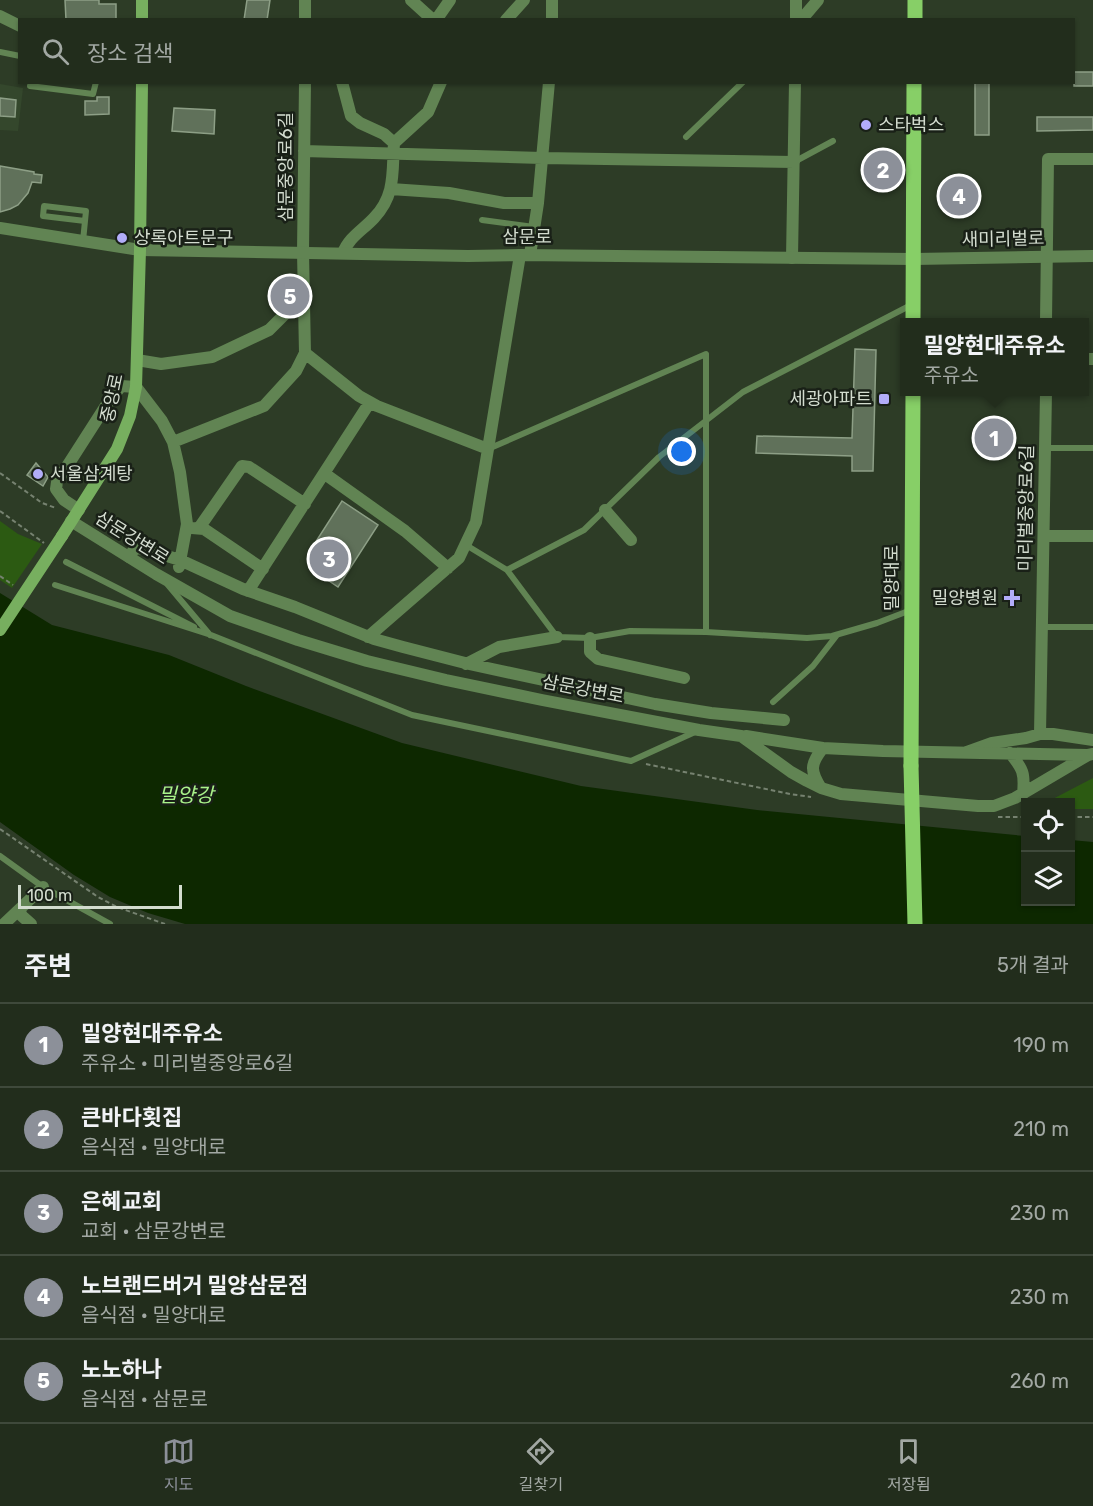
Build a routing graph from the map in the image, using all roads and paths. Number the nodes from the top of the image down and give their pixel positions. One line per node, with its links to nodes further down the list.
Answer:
1 (142, 0): 11 (main road)
2 (305, 0): 12 (street)
3 (411, 0): 13 (street)
4 (450, 0): 14 (street)
5 (524, 0): 15 (street)
6 (552, 0): 16 (street)
7 (796, 0): 17 (street)
8 (818, 0): 18 (street)
9 (915, 0): 19 (main road)
10 (0, 16): 20 (street)
11 (142, 18)
12 (305, 18)
13 (432, 18)
14 (436, 18)
15 (508, 18)
16 (552, 18)
17 (796, 18)
18 (803, 18)
19 (915, 18)
20 (18, 25)
21 (0, 52): 22 (lane)
22 (18, 56)
23 (30, 84): 24 (lane)
24 (96, 84)
25 (141, 84): 47 (main road, 중앙로)
26 (304, 84): 36 (street, 삼문중앙로6길)
27 (343, 84): 35 (street)
28 (440, 84): 35 (street)
29 (549, 84): 37 (street)
30 (741, 84): 33 (lane)
31 (795, 84): 39 (street)
32 (914, 84): 54 (main road)
33 (686, 136)
34 (833, 141): 39 (lane)
35 (394, 148): 36 (street); 37 (street); 40 (street)
36 (304, 151): 48 (street, 삼문중앙로6길)
37 (542, 158): 39 (street); 41 (street)
38 (1093, 159): 51 (street)
39 (794, 162): 53 (street)
40 (391, 189): 41 (street); 49 (street)
41 (538, 203): 44 (street)
42 (482, 220): 44 (lane)
43 (85, 221): 43 (lane); 46 (lane)
44 (534, 227): 50 (street)
45 (0, 228): 46 (street)
46 (83, 241): 47 (street)
47 (140, 250): 48 (street, 삼문로); 60 (main road, 중앙로)
48 (303, 252): 49 (street, 삼문로); 55 (street, 삼문중앙로6길)
49 (343, 253): 50 (street, 삼문로)
50 (525, 255): 53 (street, 삼문로); 69 (street)
51 (1047, 256): 52 (street, 새미리벌로); 54 (street, 새미리벌로); 58 (street)
52 (1093, 256)
53 (792, 258): 54 (street, 삼문로)
54 (914, 259): 56 (main road)
55 (304, 296): 59 (street, 삼문중앙로6길); 60 (street)
56 (913, 303): 57 (main road); 65 (lane)
57 (913, 318)
58 (1046, 318)
59 (305, 353): 64 (street); 66 (street)
60 (137, 360): 61 (main road, 중앙로)
61 (136, 387): 66 (street); 75 (main road, 중앙로); 75 (street, 삼문강변로)
62 (913, 396): 94 (main road, 밀양대로)
63 (1046, 396): 67 (street, 미리벌중앙로6길)
64 (370, 402): 69 (street); 71 (street)
65 (706, 421): 69 (lane); 73 (lane); 98 (lane)
66 (173, 442): 76 (street)
67 (1045, 448): 68 (lane); 78 (street, 미리벌중앙로6길)
68 (1093, 448)
69 (488, 449): 81 (street)
70 (0, 472): 75 (path)
71 (325, 474): 72 (street); 86 (street)
72 (305, 504): 77 (street); 87 (street)
73 (605, 510): 80 (street); 88 (lane)
74 (0, 511): 82 (path)
75 (76, 515): 83 (street, 삼문강변로); 97 (main road, 중앙로, bridge)
76 (186, 528): 77 (street); 85 (street)
77 (199, 528): 87 (street)
78 (1044, 536): 79 (street); 95 (street, 미리벌중앙로6길)
79 (1093, 536)
80 (631, 540)
81 (465, 544): 86 (street); 88 (lane)
82 (51, 548)
83 (129, 557): 85 (street); 90 (street, 삼문강변로)
84 (66, 562): 100 (lane)
85 (180, 564): 93 (street)
86 (448, 568): 101 (street)
87 (263, 569): 93 (street)
88 (507, 570): 102 (lane)
89 (0, 576): 91 (path)
90 (162, 577): 100 (lane); 108 (street, 삼문강변로)
91 (13, 585)
92 (55, 585): 100 (lane)
93 (248, 591): 101 (street)
94 (912, 609): 99 (lane); 116 (main road, 밀양대로)
95 (1043, 627): 96 (lane); 109 (street, 미리벌중앙로6길)
96 (1093, 627)
97 (0, 630)
98 (706, 632): 99 (lane); 103 (lane)
99 (838, 634): 106 (lane)
100 (210, 635): 108 (lane)
101 (368, 636): 104 (street)
102 (557, 637): 103 (lane); 104 (street)
103 (590, 638): 105 (street)
104 (466, 664): 107 (street)
105 (684, 678)
106 (773, 702)
107 (784, 720)
108 (699, 730): 110 (street, 삼문강변로)
109 (1040, 734): 111 (street); 113 (street)
110 (741, 736): 112 (street); 117 (street, 삼문강변로)
111 (1093, 740)
112 (823, 748): 116 (street); 117 (street)
113 (967, 752): 114 (street); 116 (street)
114 (1010, 753): 115 (street); 118 (street)
115 (1090, 754): 118 (street, 삼문강변로)
116 (911, 758): 129 (main road, 밀양대로, bridge)
117 (821, 788): 118 (street, 삼문강변로)
118 (1023, 794)
119 (1075, 817): 120 (path)
120 (1093, 817)
121 (0, 829): 128 (path)
122 (0, 856): 123 (lane)
123 (43, 887): 124 (street); 127 (lane)
124 (19, 910): 125 (street); 126 (street)
125 (4, 924)
126 (31, 924)
127 (110, 924)
128 (165, 924)
129 (915, 924)

